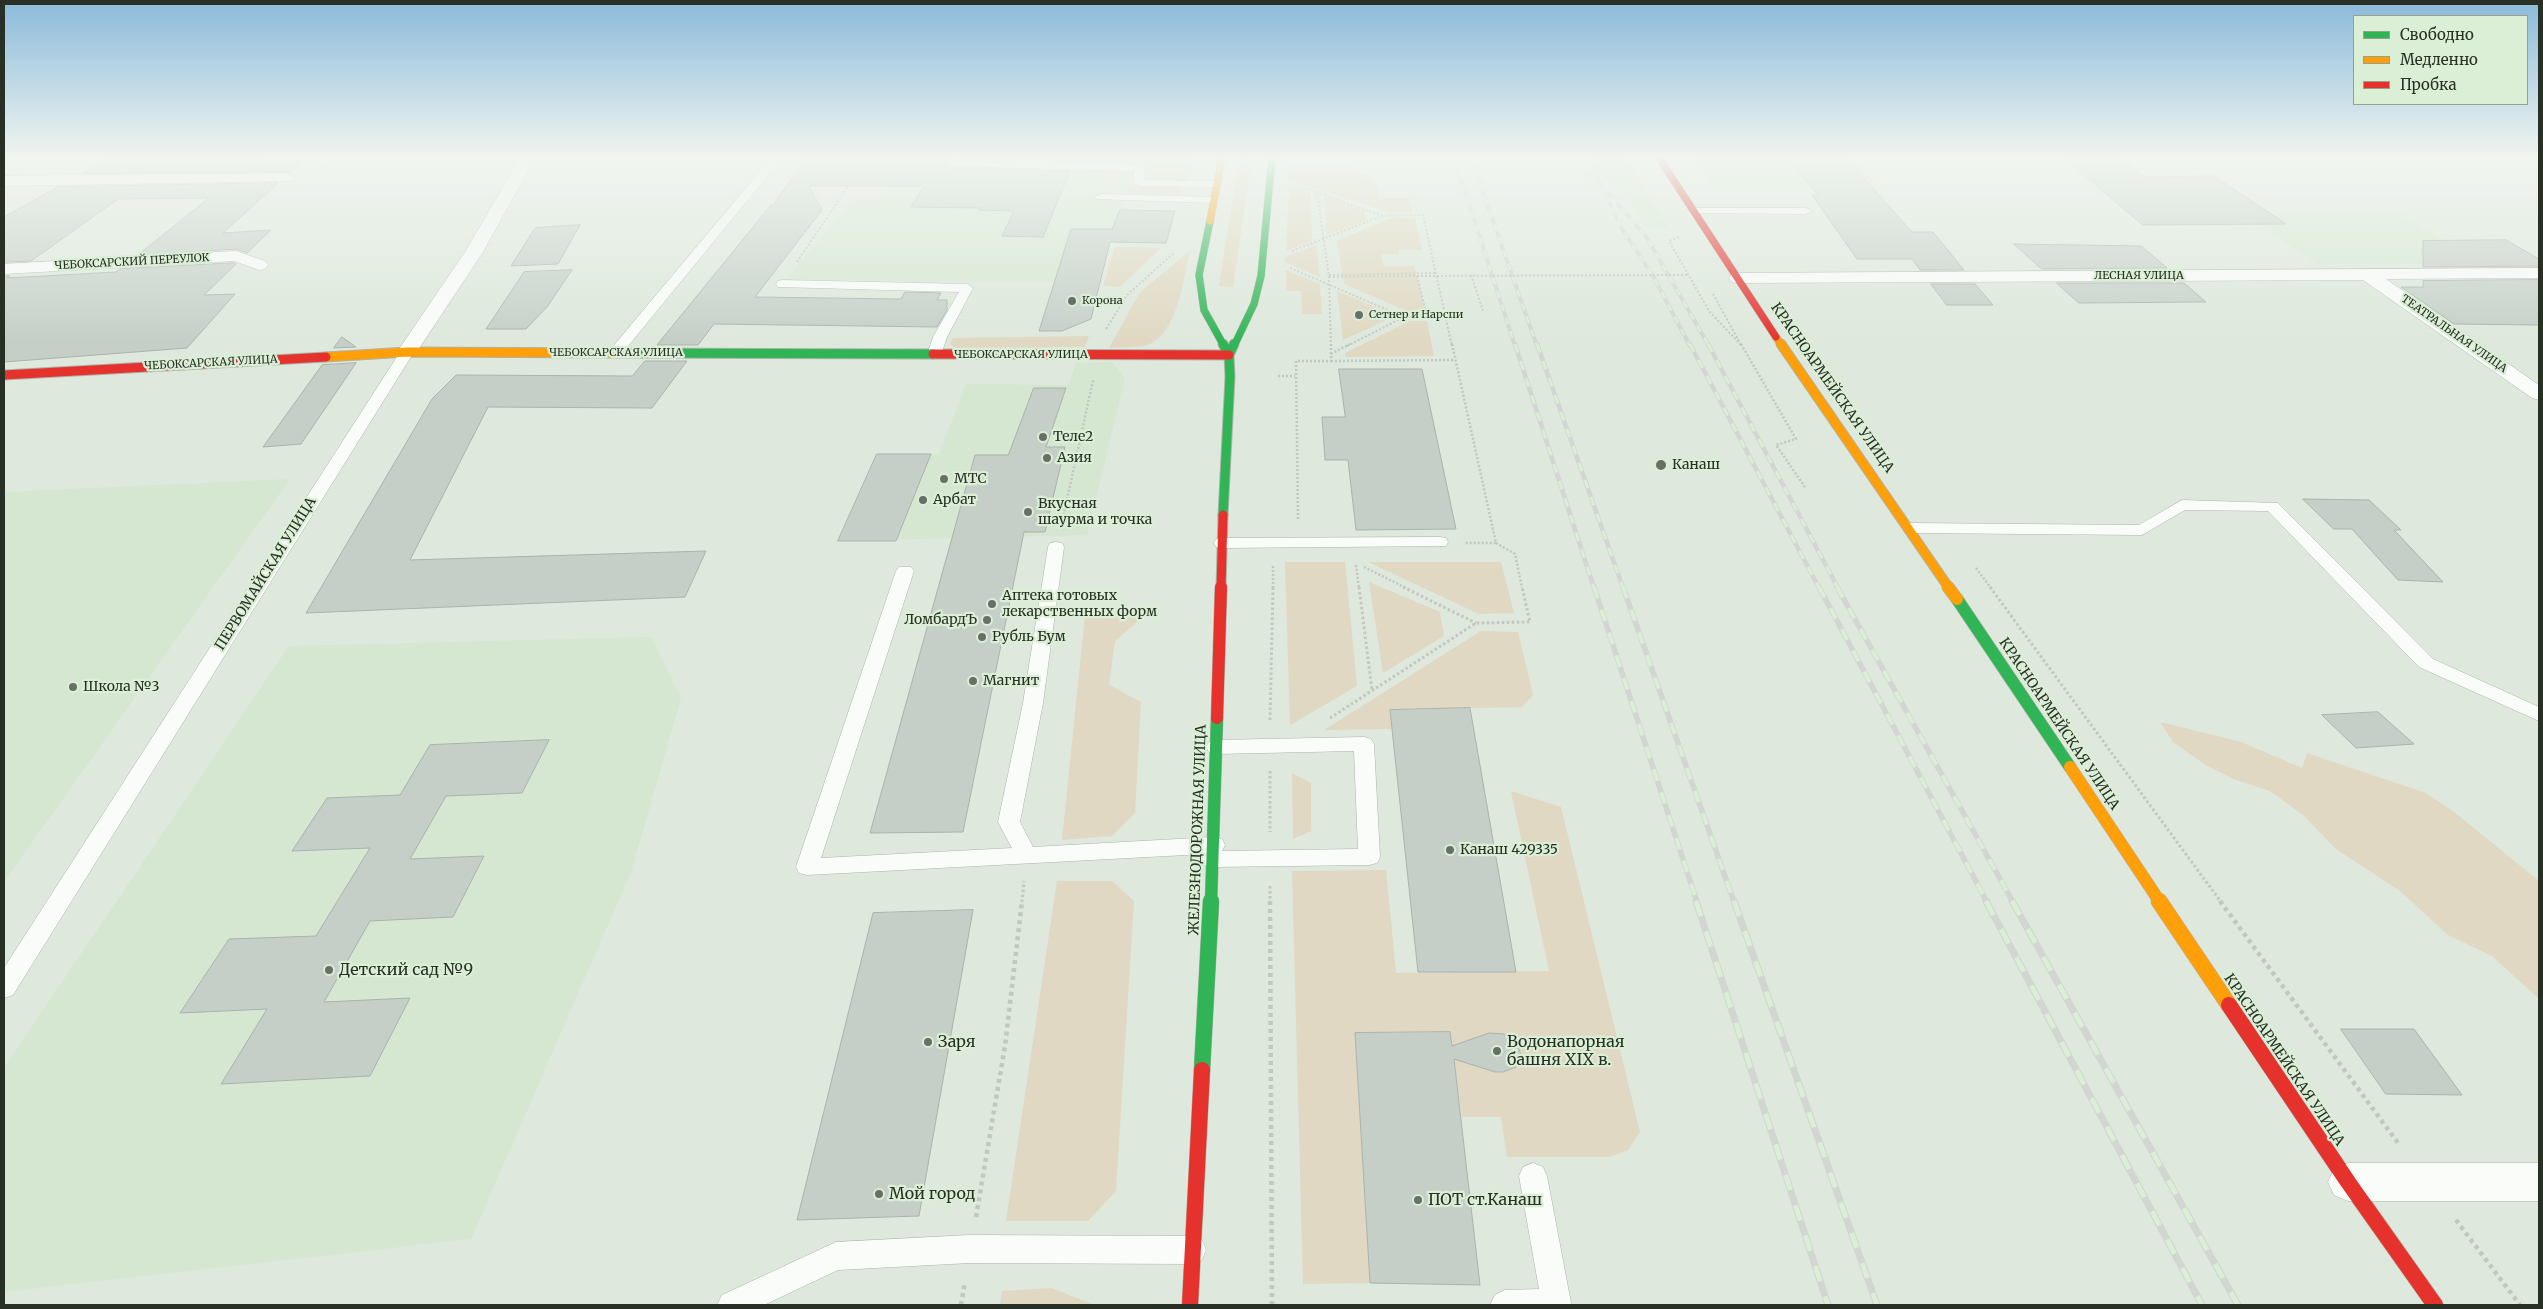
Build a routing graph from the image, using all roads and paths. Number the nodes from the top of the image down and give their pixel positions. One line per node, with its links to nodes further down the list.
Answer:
1 (493, 219): 30 (street, ПЕРВОМАЙСКАЯ УЛИЦА)
2 (726, 219): 31 (lane)
3 (826, 219): 25 (path)
4 (1210, 219): 34 (main road, ЖЕЛЕЗНОДОРОЖНАЯ УЛИЦА)
5 (1266, 219): 34 (main road, ЖЕЛЕЗНОДОРОЖНАЯ УЛИЦА)
6 (1321, 219): 10 (path)
7 (1375, 219): 10 (path)
8 (1424, 219): 16 (path)
9 (1700, 219): 23 (main road, КРАСНОАРМЕЙСКАЯ УЛИЦА)
10 (1324, 240): 12 (path); 21 (path)
11 (1669, 241): 20 (path)
12 (1288, 252)
13 (259, 265): 15 (street, ЧЕБОКСАРСКИЙ ПЕРЕУЛОК)
14 (1285, 266): 24 (path)
15 (4, 269)
16 (1435, 273): 21 (path); 28 (path)
17 (2539, 273): 18 (street, ЛЕСНАЯ УЛИЦА)
18 (2368, 274): 23 (street, ЛЕСНАЯ УЛИЦА); 40 (street, ТЕАТРАЛЬНАЯ УЛИЦА)
19 (1471, 275): 20 (path, bridge); 22 (path, bridge); 26 (path)
20 (1687, 275): 41 (path)
21 (1329, 276): 22 (path); 24 (path)
22 (1417, 276): 27 (path)
23 (1738, 278): 42 (main road, КРАСНОАРМЕЙСКАЯ УЛИЦА)
24 (1329, 283): 29 (path); 32 (path)
25 (782, 284): 33 (lane)
26 (1483, 311)
27 (1426, 312)
28 (1445, 316): 29 (path); 35 (path)
29 (1404, 317): 32 (path)
30 (407, 352): 31 (main road, ЧЕБОКСАРСКАЯ УЛИЦА); 37 (main road, ЧЕБОКСАРСКАЯ УЛИЦА); 58 (lane, ПЕРВОМАЙСКАЯ УЛИЦА)
31 (615, 353): 33 (main road, ЧЕБОКСАРСКАЯ УЛИЦА)
32 (1331, 354): 36 (path)
33 (934, 355): 34 (main road, ЧЕБОКСАРСКАЯ УЛИЦА)
34 (1229, 355): 45 (main road, ЖЕЛЕЗНОДОРОЖНАЯ УЛИЦА)
35 (1454, 360): 36 (path); 47 (path)
36 (1331, 361): 39 (path)
37 (4, 375)
38 (1278, 376): 39 (path)
39 (1295, 376): 46 (path)
40 (2539, 394)
41 (1805, 488)
42 (1910, 528): 43 (lane); 60 (main road, КРАСНОАРМЕЙСКАЯ УЛИЦА)
43 (1947, 528): 52 (lane); 61 (path)
44 (1440, 542): 46 (lane); 47 (path)
45 (1222, 543): 46 (lane); 54 (main road, ЖЕЛЕЗНОДОРОЖНАЯ УЛИЦА)
46 (1272, 543): 53 (path)
47 (1496, 543): 50 (path)
48 (1056, 547): 56 (lane)
49 (906, 571): 56 (lane)
50 (1476, 623): 51 (path); 51 (path)
51 (1372, 690): 53 (path)
52 (2539, 716)
53 (1279, 746): 54 (lane); 57 (path); 57 (lane)
54 (1216, 747): 55 (main road, ЖЕЛЕЗНОДОРОЖНАЯ УЛИЦА)
55 (1213, 852): 56 (lane); 57 (lane); 64 (main road, ЖЕЛЕЗНОДОРОЖНАЯ УЛИЦА)
56 (1027, 856): 63 (path)
57 (1270, 857): 68 (path)
58 (4, 988)
59 (1533, 1176): 69 (lane)
60 (2348, 1182): 61 (street); 70 (main road, КРАСНОАРМЕЙСКАЯ УЛИЦА)
61 (2427, 1182): 62 (street); 71 (path)
62 (2539, 1182)
63 (970, 1248): 64 (lane); 65 (lane); 66 (path)
64 (1192, 1250): 67 (main road, ЖЕЛЕЗНОДОРОЖНАЯ УЛИЦА)
65 (732, 1305)
66 (960, 1305)
67 (1190, 1305)
68 (1272, 1305)
69 (1505, 1305)
70 (2435, 1305)
71 (2520, 1305)

